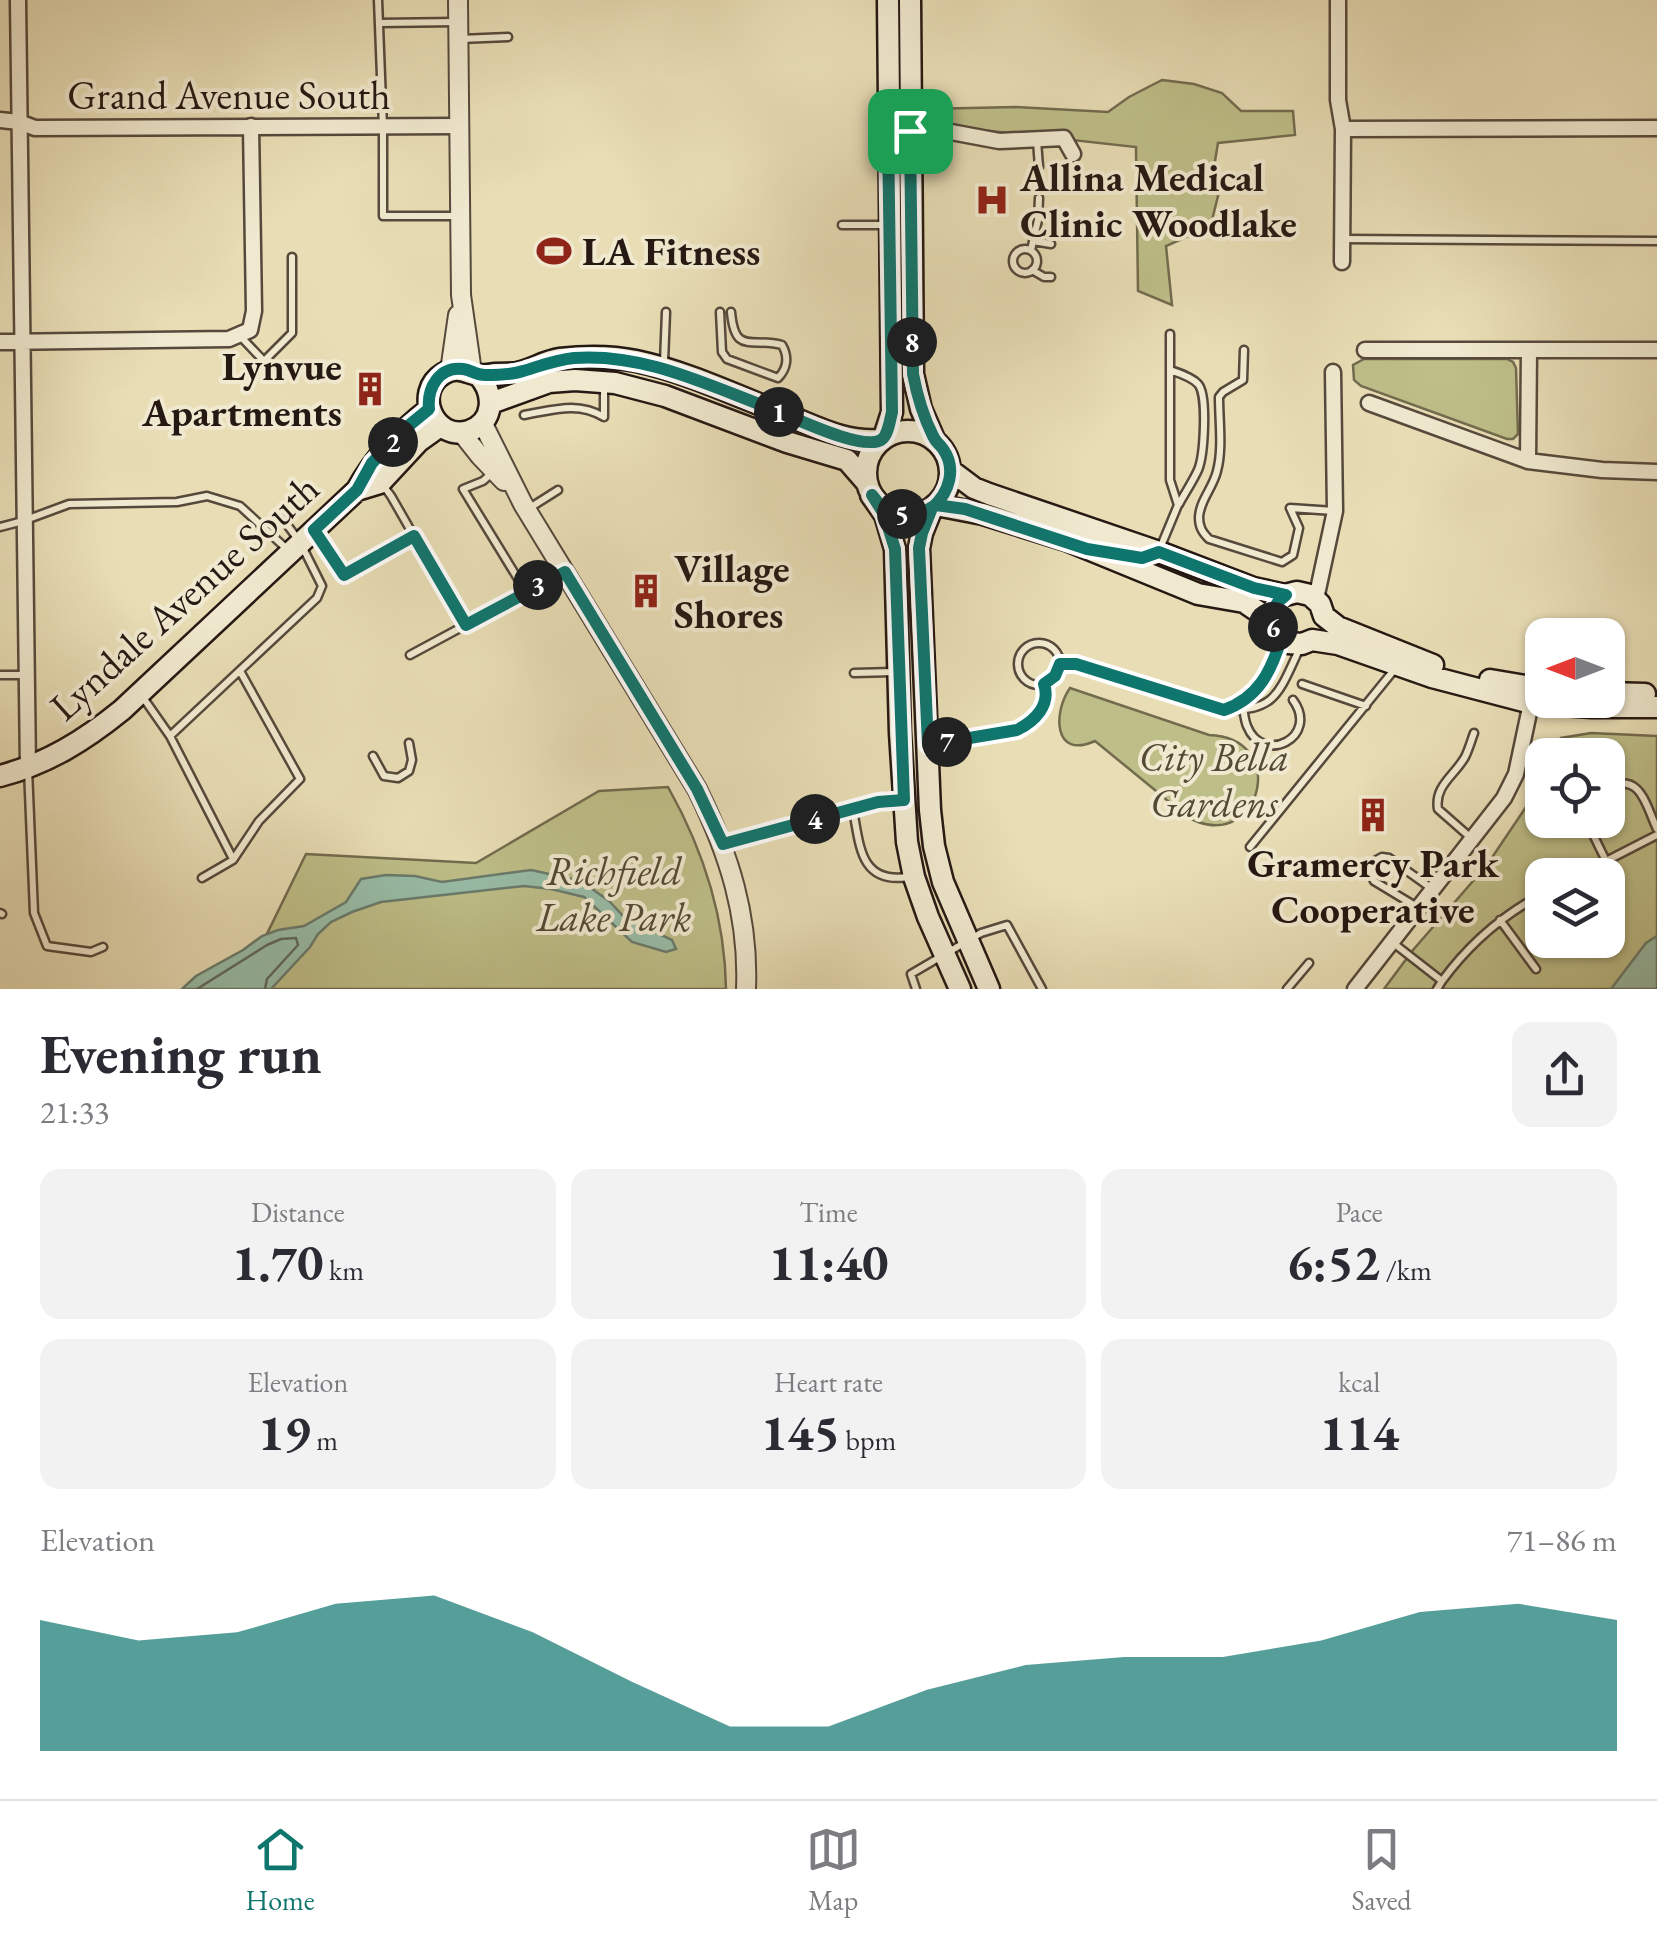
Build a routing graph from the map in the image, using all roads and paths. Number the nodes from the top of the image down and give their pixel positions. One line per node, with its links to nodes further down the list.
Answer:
1 (18, 0): 11 (street)
2 (378, 0): 7 (lane)
3 (458, 0): 8 (street)
4 (888, 0): 18 (main road)
5 (910, 0): 17 (main road)
6 (1338, 0): 16 (street)
7 (378, 23): 8 (lane); 14 (lane)
8 (458, 30): 9 (lane); 13 (street)
9 (508, 37)
10 (0, 120): 11 (street, Grand Avenue South)
11 (19, 122): 12 (street, Grand Avenue South); 42 (street)
12 (251, 126): 14 (street, Grand Avenue South); 40 (street)
13 (458, 126): 14 (street, Grand Avenue South); 23 (street)
14 (382, 127): 23 (lane)
15 (1657, 128): 16 (street)
16 (1343, 129): 26 (street)
17 (910, 131): 18 (street); 19 (street); 60 (main road)
18 (888, 132): 25 (main road)
19 (1037, 140): 20 (street); 21 (lane)
20 (1073, 154)
21 (1038, 167)
22 (1039, 198): 28 (lane)
23 (459, 216): 35 (street)
24 (842, 225): 25 (lane)
25 (889, 226): 59 (main road)
26 (1342, 238): 27 (lane); 32 (street)
27 (1657, 240)
28 (1033, 241): 29 (lane); 30 (lane)
29 (1051, 244)
30 (1031, 250): 33 (lane); 33 (lane)
31 (292, 257): 47 (lane)
32 (1342, 262)
33 (1032, 270): 34 (lane)
34 (1051, 277)
35 (461, 295): 50 (street); 52 (street)
36 (666, 312): 48 (lane)
37 (720, 312): 38 (lane)
38 (731, 312)
39 (1170, 334): 49 (lane)
40 (240, 336): 42 (street); 47 (lane)
41 (0, 342): 42 (street)
42 (21, 342): 74 (street)
43 (1244, 350): 72 (lane)
44 (1365, 350): 45 (street)
45 (1529, 350): 46 (street); 61 (street)
46 (1657, 350)
47 (264, 361): 53 (lane)
48 (664, 368): 52 (main road); 59 (main road)
49 (1170, 370): 69 (lane); 69 (lane)
50 (450, 371): 52 (main road); 58 (main road, Lyndale Avenue South)
51 (1333, 372): 72 (street)
52 (475, 374): 56 (main road)
53 (280, 378)
54 (604, 381): 56 (main road, Lyndale Avenue South); 57 (lane); 66 (main road, Lyndale Avenue South)
55 (1368, 403): 61 (street)
56 (486, 412): 58 (main road, Lyndale Avenue South); 71 (street)
57 (524, 415)
58 (443, 422): 62 (street); 65 (main road, Lyndale Avenue South); 67 (main road, Lyndale Avenue South)
59 (882, 439): 60 (main road); 66 (main road)
60 (934, 439): 63 (main road)
61 (1528, 461): 64 (street)
62 (496, 470): 71 (street); 81 (lane)
63 (950, 470): 70 (main road); 79 (main road)
64 (1657, 472)
65 (380, 482): 67 (main road, Lyndale Avenue South); 76 (lane)
66 (869, 489): 70 (main road); 89 (main road)
67 (357, 490): 77 (main road, Lyndale Avenue South)
68 (558, 490): 71 (lane)
69 (1178, 505): 79 (lane)
70 (934, 506): 78 (main road); 109 (main road)
71 (525, 507): 80 (street)
72 (1334, 510): 82 (street)
73 (279, 514): 77 (lane)
74 (24, 522): 75 (lane); 77 (lane); 92 (street)
75 (0, 527)
76 (414, 536): 77 (lane); 83 (lane)
77 (301, 541): 88 (lane); 96 (main road, Lyndale Avenue South)
78 (1087, 549): 79 (main road); 84 (main road)
79 (1159, 552): 82 (main road)
80 (565, 572): 81 (lane); 118 (street)
81 (526, 592): 83 (lane)
82 (1305, 601): 84 (main road); 84 (main road); 95 (main road)
83 (466, 625): 85 (lane)
84 (1292, 636): 87 (main road); 101 (lane); 101 (lane)
85 (410, 655)
86 (1060, 664): 93 (lane); 93 (lane); 101 (lane)
87 (1397, 665): 99 (main road); 102 (lane)
88 (240, 671): 107 (lane); 121 (lane)
89 (898, 672): 90 (lane); 114 (main road)
90 (854, 673)
91 (0, 675): 92 (lane)
92 (26, 675): 111 (street)
93 (1044, 684): 109 (lane)
94 (1302, 684): 102 (lane)
95 (1525, 692)
96 (140, 693): 107 (lane); 111 (main road, Lyndale Avenue South)
97 (1625, 693): 98 (main road)
98 (1657, 694)
99 (1525, 695)
100 (1293, 700): 101 (lane)
101 (1243, 706)
102 (1366, 706): 119 (lane)
103 (1625, 707): 104 (main road)
104 (1657, 707)
105 (1531, 718): 117 (street)
106 (1474, 733): 117 (lane)
107 (170, 736): 121 (lane)
108 (409, 742): 110 (lane)
109 (928, 745): 128 (main road)
110 (372, 756)
111 (28, 768): 112 (main road, Lyndale Avenue South); 130 (lane)
112 (0, 776)
113 (1625, 783): 116 (lane)
114 (904, 800): 115 (street); 122 (main road)
115 (853, 809): 118 (street); 122 (lane)
116 (1657, 832): 120 (lane)
117 (1472, 839): 124 (street)
118 (723, 844): 135 (street)
119 (1250, 848)
120 (1611, 858)
121 (234, 860): 123 (lane)
122 (914, 876): 131 (main road)
123 (202, 878)
124 (1432, 889): 126 (street); 126 (lane)
125 (1525, 903): 127 (lane)
126 (1417, 907): 129 (street)
127 (1500, 920): 133 (lane); 134 (lane)
128 (968, 942): 131 (lane); 138 (main road); 139 (lane)
129 (1392, 942): 134 (lane); 141 (street)
130 (103, 947)
131 (944, 954): 136 (lane); 137 (main road)
132 (1309, 963): 140 (lane)
133 (1536, 969)
134 (1439, 985)
135 (746, 989)
136 (916, 989)
137 (960, 989)
138 (989, 989)
139 (1042, 989)
140 (1288, 989)
141 (1355, 989)

